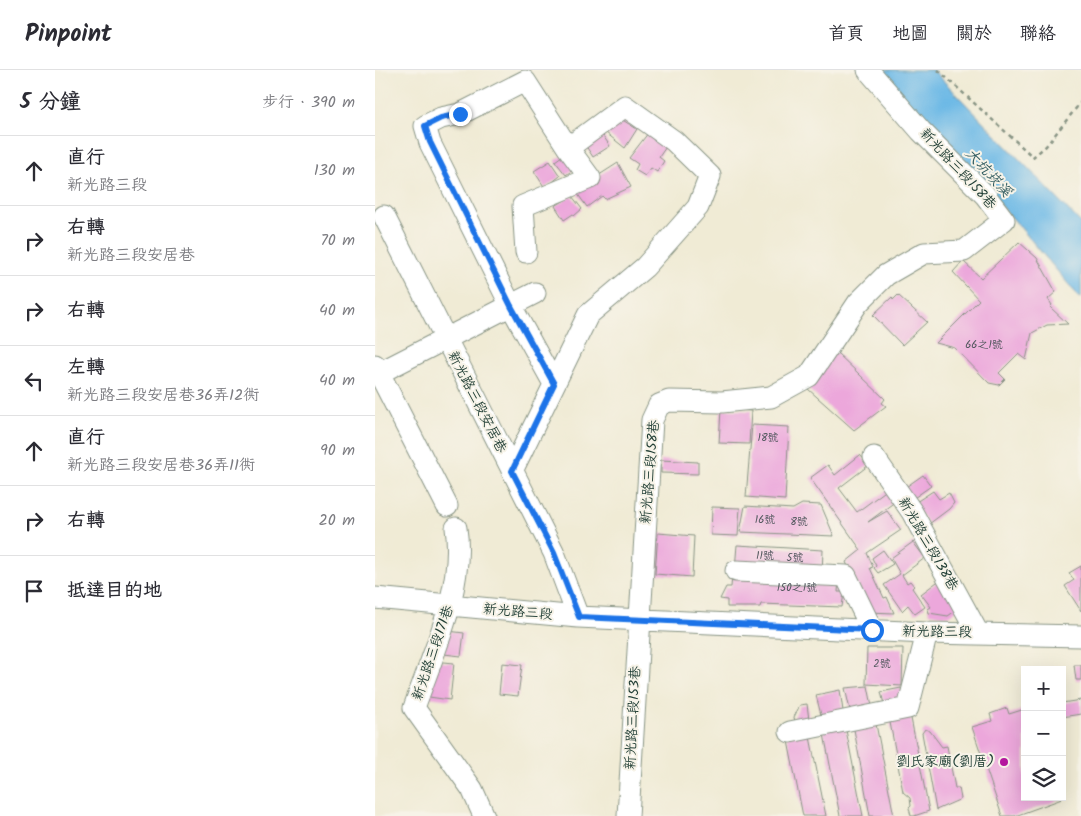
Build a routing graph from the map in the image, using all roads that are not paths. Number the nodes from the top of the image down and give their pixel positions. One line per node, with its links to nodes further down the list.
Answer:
1 (868, 70): 18 (street, 新光路三段158巷)
2 (568, 148): 4 (street); 6 (street); 9 (street)
3 (384, 216): 7 (street, 新光路三段安居巷)
4 (526, 252)
5 (535, 292): 6 (street)
6 (511, 306): 7 (street); 9 (street)
7 (445, 341): 8 (street); 11 (street, 新光路三段安居巷)
8 (376, 371): 12 (street)
9 (554, 384): 11 (street)
10 (874, 458): 21 (street, 新光路三段138巷)
11 (512, 471): 17 (street, 新光路三段安居巷)
12 (447, 506)
13 (456, 528): 16 (street, 新光路三段171巷)
14 (736, 571): 19 (street)
15 (375, 598): 16 (street, 新光路三段)
16 (450, 605): 17 (street, 新光路三段); 24 (street, 新光路三段171巷)
17 (579, 617): 18 (street, 新光路三段)
18 (639, 620): 19 (street, 新光路三段); 25 (street, 新光路三段153巷)
19 (872, 630): 20 (street, 新光路三段)
20 (927, 634): 21 (street, 新光路三段); 23 (street)
21 (978, 634): 22 (street, 新光路三段)
22 (1081, 636)
23 (790, 732)
24 (484, 816)
25 (628, 816)

